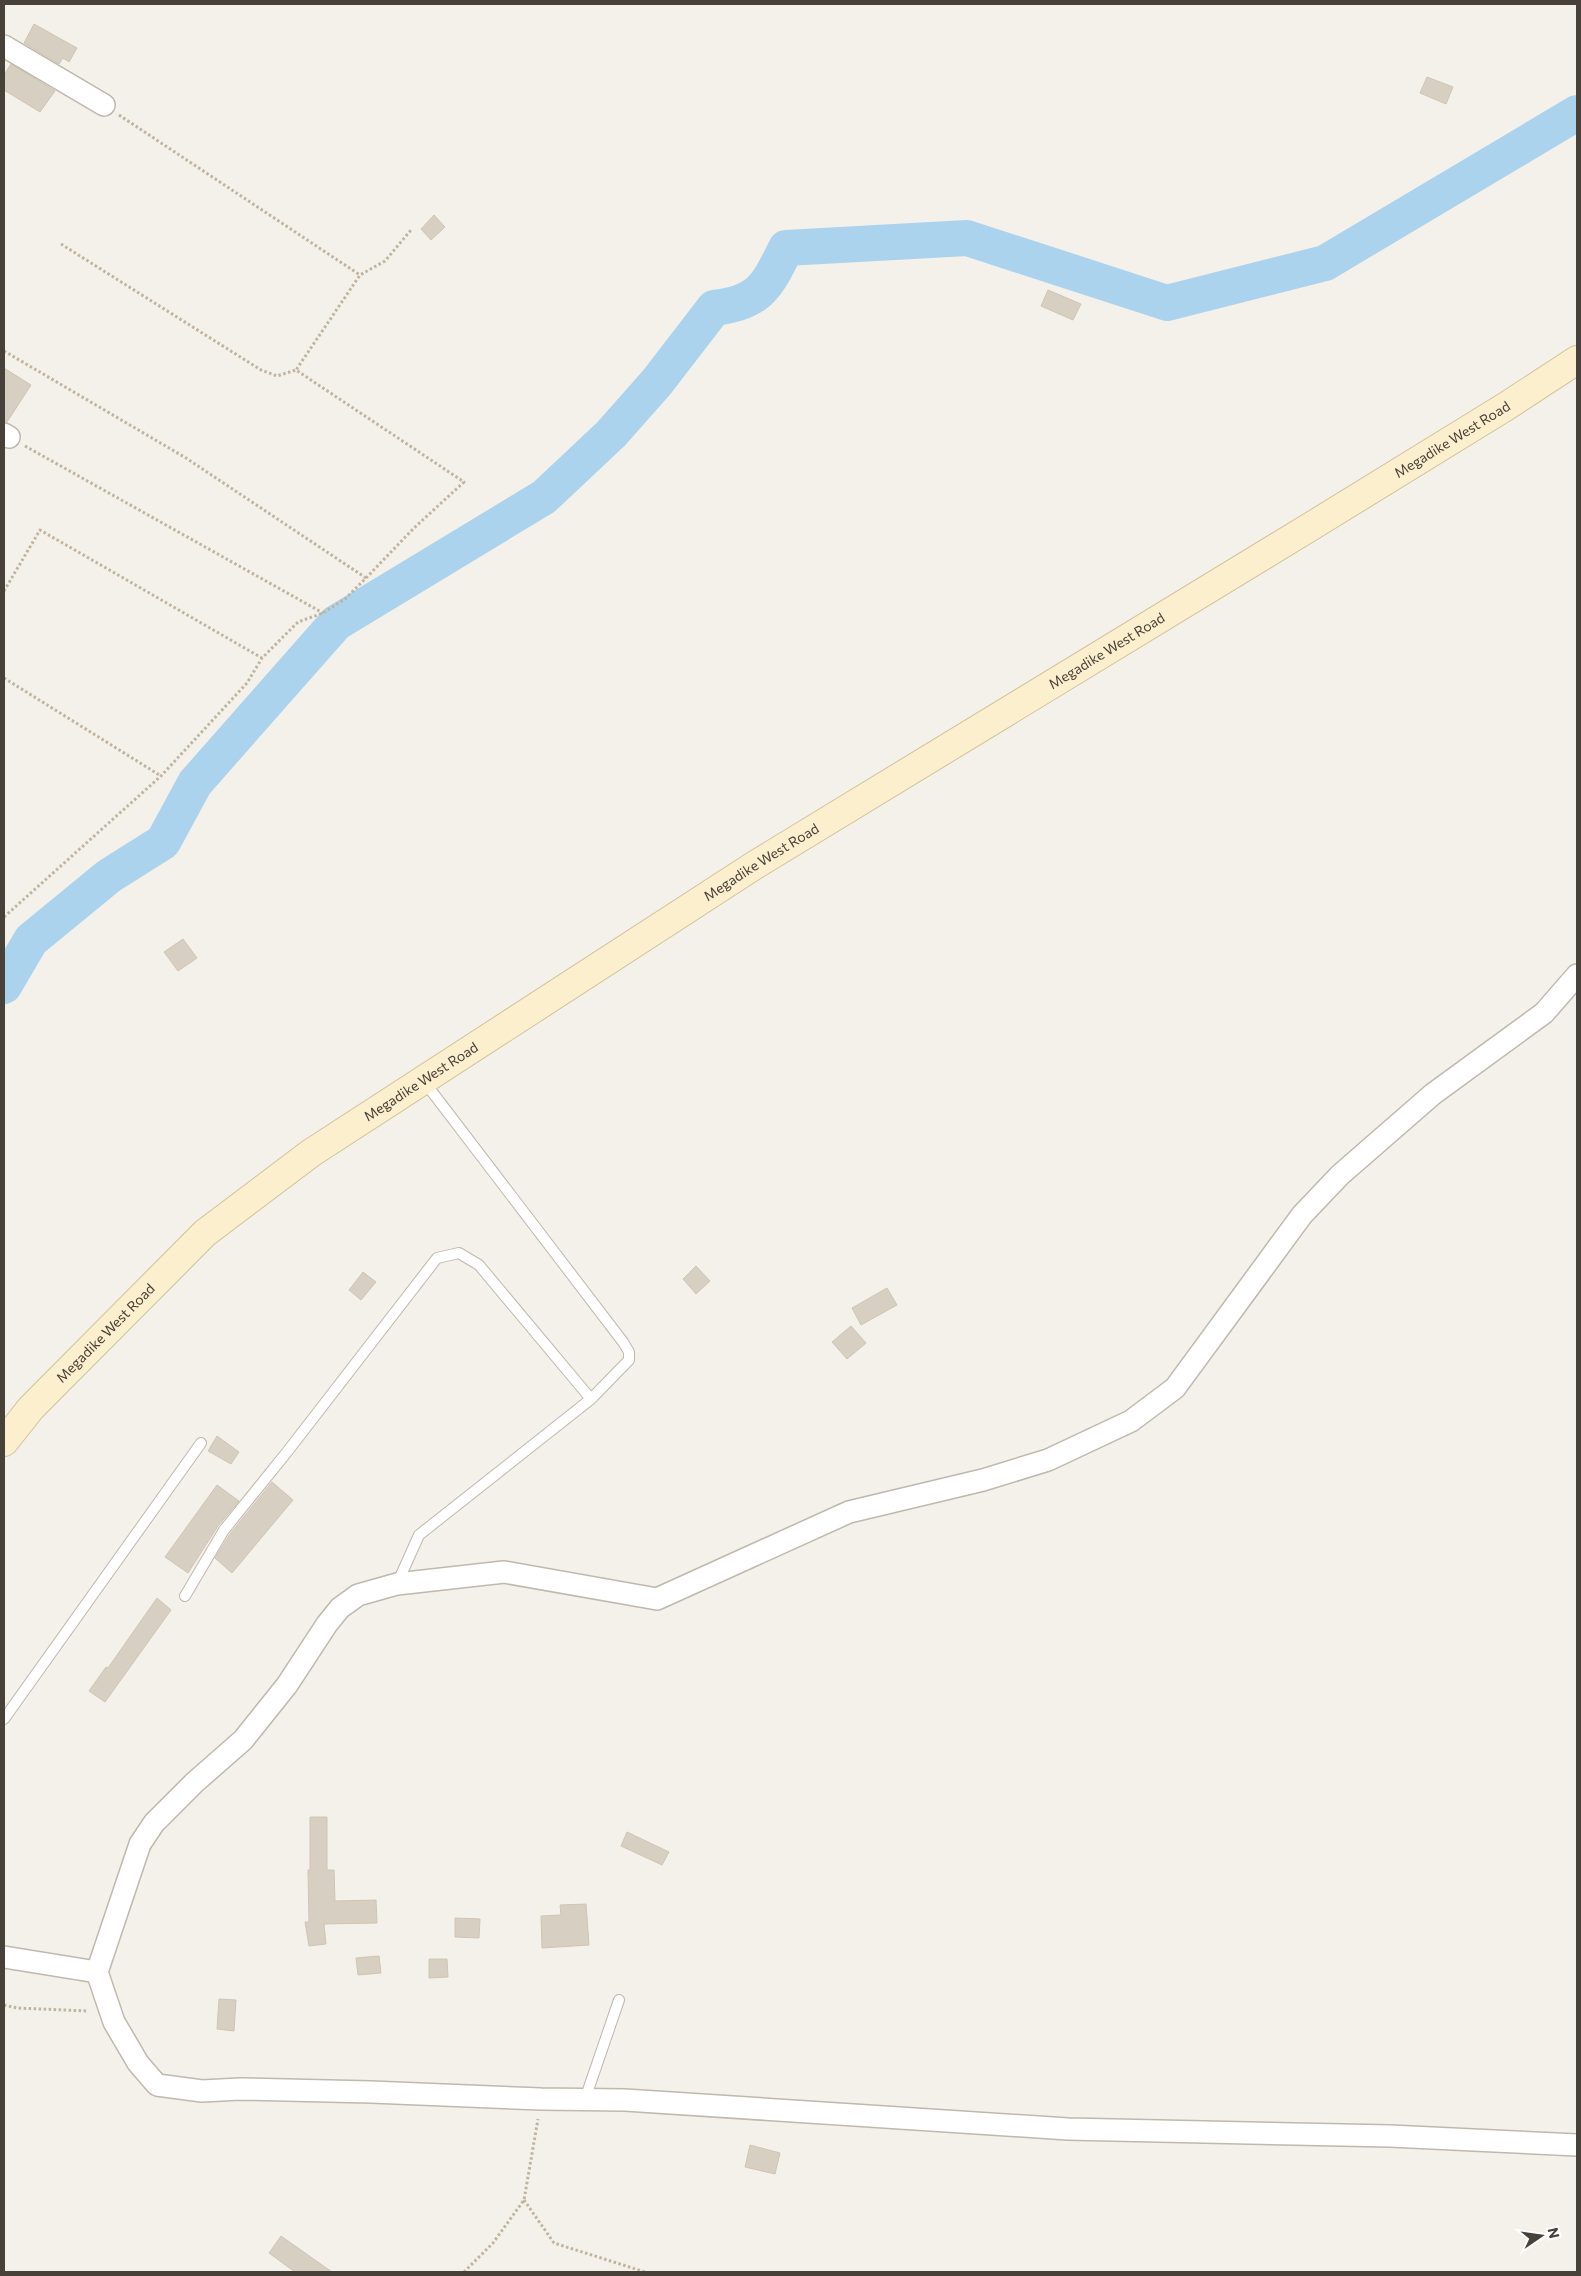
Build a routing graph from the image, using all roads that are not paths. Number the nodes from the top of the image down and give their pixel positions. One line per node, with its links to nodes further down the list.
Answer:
1 (4, 46): 2 (street)
2 (104, 105)
3 (1577, 360): 5 (street, Megadike West Road)
4 (1577, 975): 9 (street)
5 (423, 1079): 6 (lane); 7 (street, Megadike West Road)
6 (591, 1399): 9 (lane); 10 (lane)
7 (4, 1442)
8 (201, 1443): 11 (lane)
9 (397, 1584): 13 (street)
10 (185, 1596)
11 (4, 1719)
12 (4, 1956): 13 (street)
13 (97, 1972): 15 (street)
14 (619, 2000): 15 (lane)
15 (585, 2099): 16 (street)
16 (1577, 2144)

